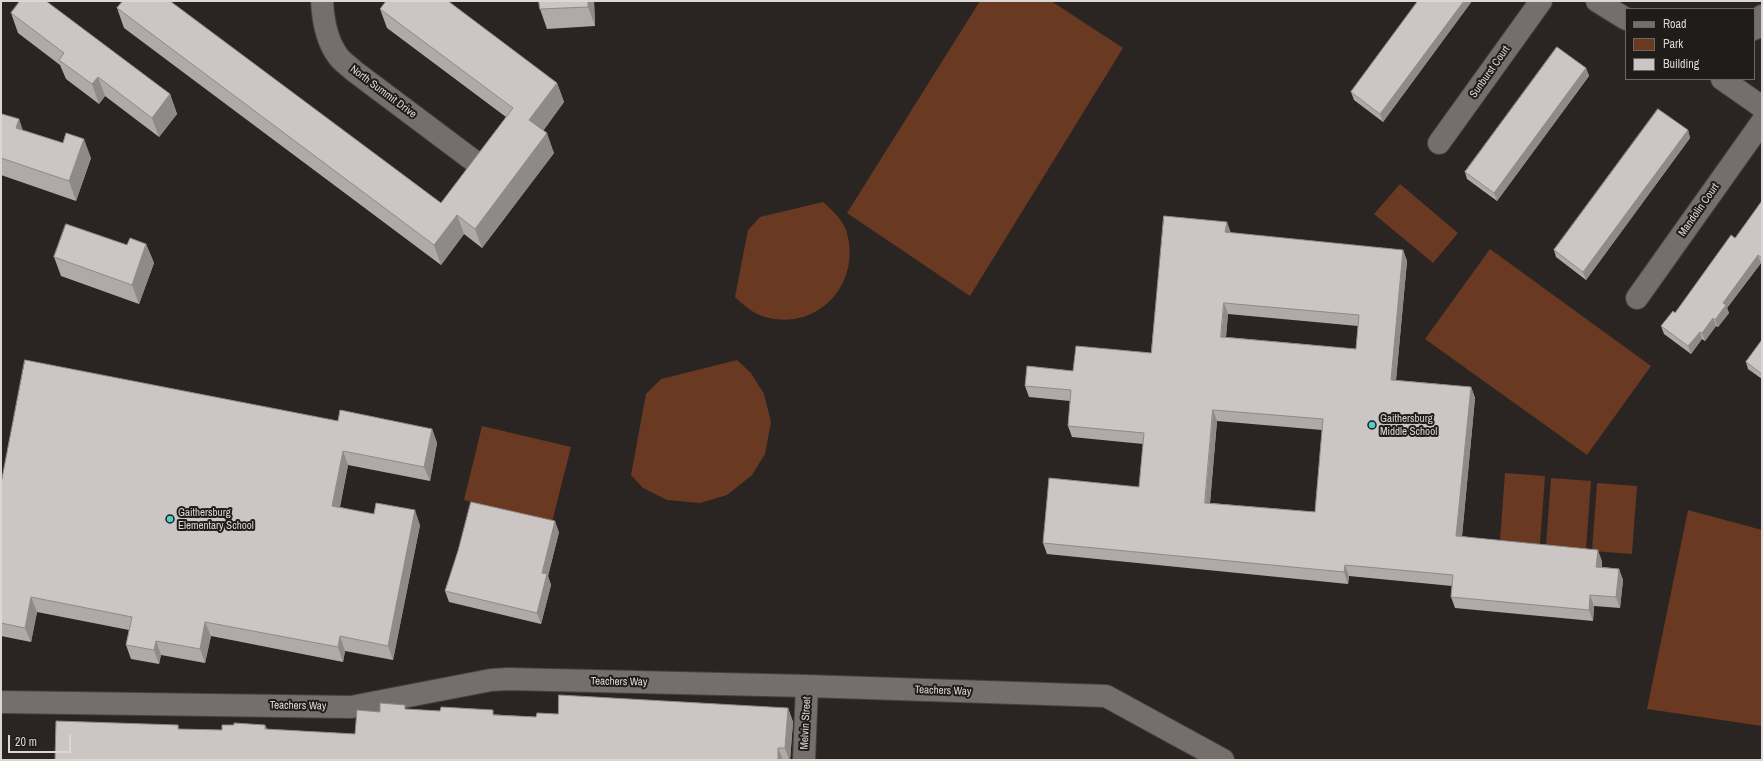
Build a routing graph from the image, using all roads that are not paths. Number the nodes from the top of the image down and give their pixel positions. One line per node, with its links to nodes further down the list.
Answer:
1 (322, 1): 11 (street, North Summit Drive)
2 (1541, 1): 10 (street, Sunburst Court)
3 (1596, 1): 5 (street)
4 (1762, 16): 6 (street)
5 (1625, 18)
6 (1755, 27)
7 (1723, 80): 8 (street)
8 (1762, 107)
9 (1762, 122): 12 (street, Mandolin Court)
10 (1440, 143)
11 (474, 161)
12 (1637, 298)
13 (807, 686): 14 (street, Teachers Way); 15 (street, Melvin Street); 16 (street, Teachers Way)
14 (1, 702)
15 (804, 760)
16 (1223, 760)

